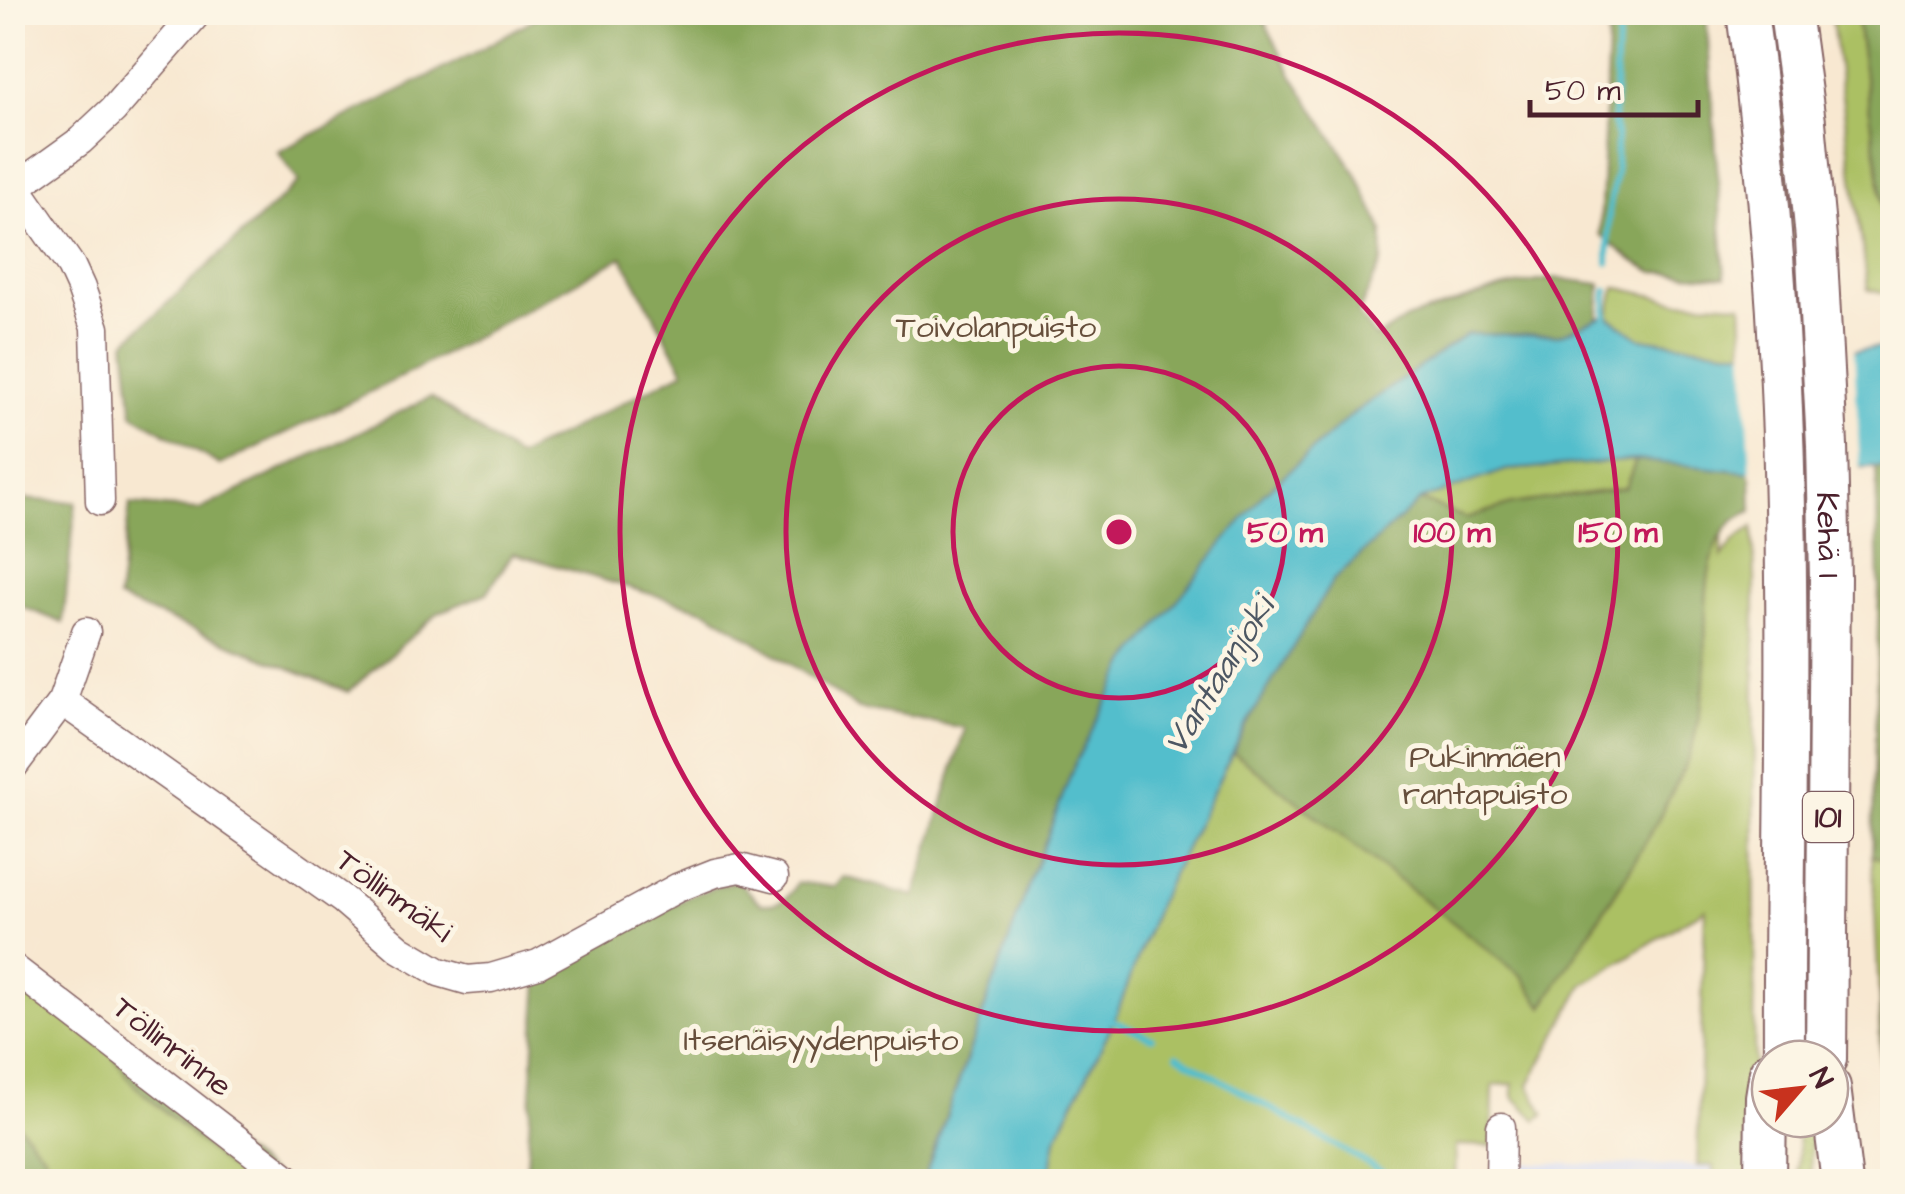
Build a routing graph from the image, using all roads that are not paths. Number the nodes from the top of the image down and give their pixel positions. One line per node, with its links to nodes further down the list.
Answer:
1 (198, 12): 4 (street)
2 (1747, 12): 11 (highway, Kehä I / 101)
3 (1790, 12): 14 (highway, Kehä I / 101)
4 (14, 184): 5 (street)
5 (100, 501)
6 (86, 632): 7 (street)
7 (62, 701): 8 (street); 9 (street, Töllinmäki)
8 (12, 768)
9 (774, 877)
10 (12, 967): 20 (street, Töllinrinne)
11 (1784, 993): 12 (highway); 13 (highway, Kehä I / 101)
12 (1776, 1039)
13 (1784, 1039)
14 (1827, 1039)
15 (1501, 1127): 21 (street)
16 (1766, 1139): 22 (highway)
17 (1784, 1139): 23 (highway)
18 (1826, 1139): 24 (highway)
19 (1836, 1139): 25 (highway, Kehä I)
20 (292, 1182)
21 (1500, 1182)
22 (1765, 1182)
23 (1784, 1182)
24 (1826, 1182)
25 (1842, 1182)

